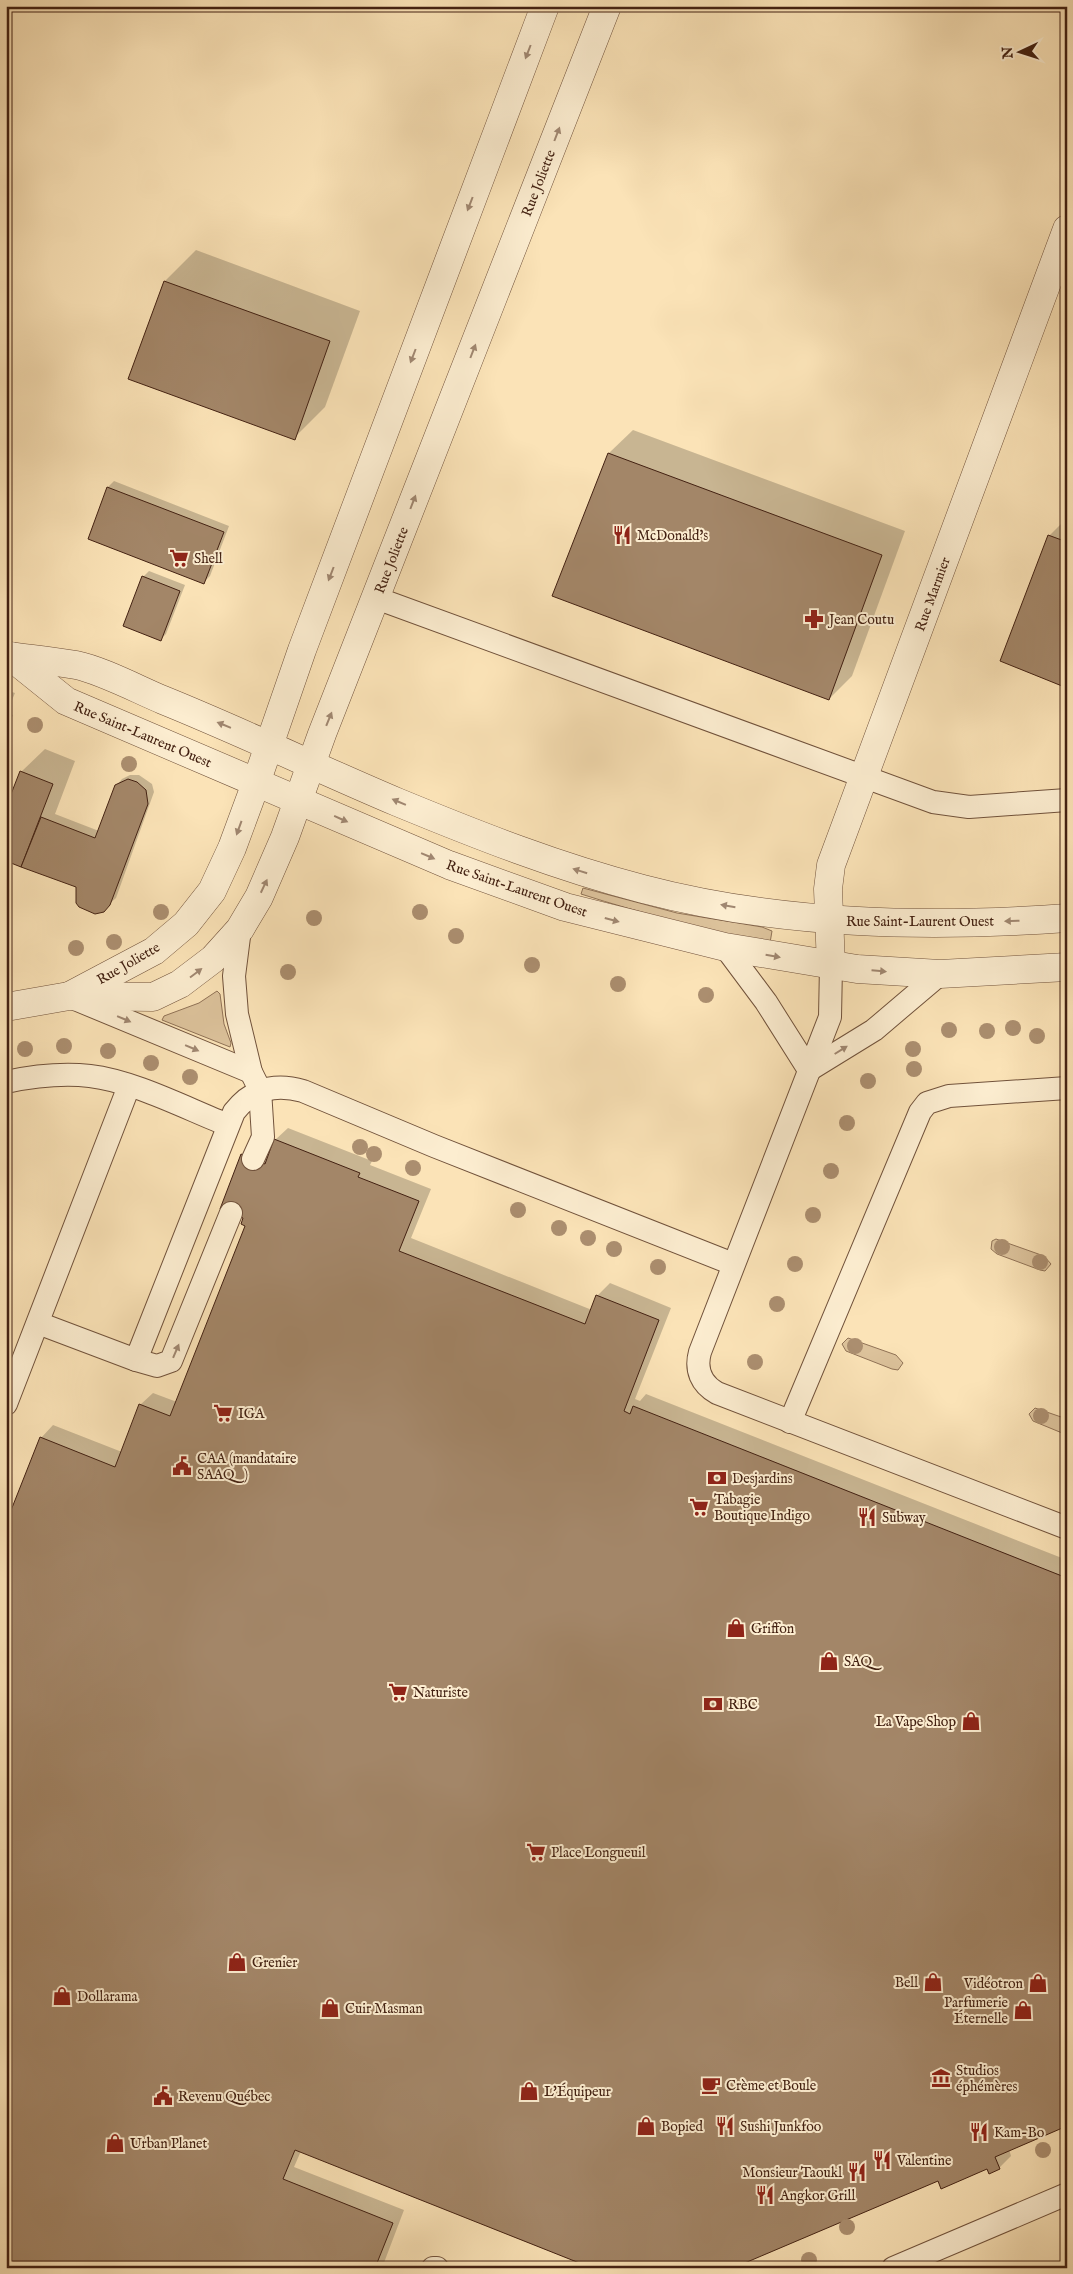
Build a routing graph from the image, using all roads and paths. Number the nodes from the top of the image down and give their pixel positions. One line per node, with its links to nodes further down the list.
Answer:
1 (545, 6): 6 (street, Rue Joliette, one-way to 6)
2 (607, 6): 4 (street, Rue Joliette, one-way to 2)
3 (1067, 229): 8 (street, Rue Marmier)
4 (376, 598): 7 (street, Rue Joliette, one-way to 4); 8 (lane)
5 (8, 655): 6 (street, Rue Saint-Laurent Ouest, one-way to 5); 9 (street, Rue Saint-Laurent Ouest)
6 (269, 745): 7 (street, Rue Saint-Laurent Ouest); 9 (street, Rue Joliette)
7 (311, 764): 11 (street, Rue Joliette); 13 (street, Rue Saint-Laurent Ouest, one-way to 7)
8 (863, 778): 10 (lane); 13 (street, Rue Marmier)
9 (256, 783): 11 (street, Rue Saint-Laurent Ouest); 19 (street, Rue Joliette, one-way to 19)
10 (1067, 800)
11 (299, 801): 14 (street, Rue Joliette, one-way to 11); 15 (street, Rue Saint-Laurent Ouest, one-way to 15)
12 (1067, 918): 13 (street, Rue Saint-Laurent Ouest, one-way to 13)
13 (828, 920): 16 (street, Rue Marmier)
14 (240, 928): 19 (street, Rue Joliette, one-way to 14); 22 (lane)
15 (725, 948): 16 (street, Rue Saint-Laurent Ouest, one-way to 16); 21 (lane)
16 (831, 966): 18 (street, Rue Saint-Laurent Ouest, one-way to 18); 21 (lane)
17 (1067, 967): 18 (street, Rue Saint-Laurent Ouest)
18 (940, 974): 21 (lane, one-way to 18)
19 (70, 996): 20 (street, Rue Joliette); 22 (lane, one-way to 22)
20 (6, 1007)
21 (809, 1070): 29 (lane)
22 (256, 1081): 26 (lane); 27 (lane); 29 (lane)
23 (6, 1082): 24 (lane)
24 (129, 1086): 26 (lane); 30 (lane)
25 (1067, 1088): 33 (lane)
26 (228, 1125): 31 (lane)
27 (253, 1159)
28 (231, 1213): 31 (lane, one-way to 28)
29 (734, 1264): 33 (lane)
30 (38, 1323): 31 (lane); 32 (lane)
31 (136, 1360)
32 (6, 1404)
33 (790, 1422): 34 (lane)
34 (1067, 1528)
35 (1067, 2194): 38 (lane)
36 (433, 2268): 37 (lane)
37 (437, 2268)
38 (893, 2268)

